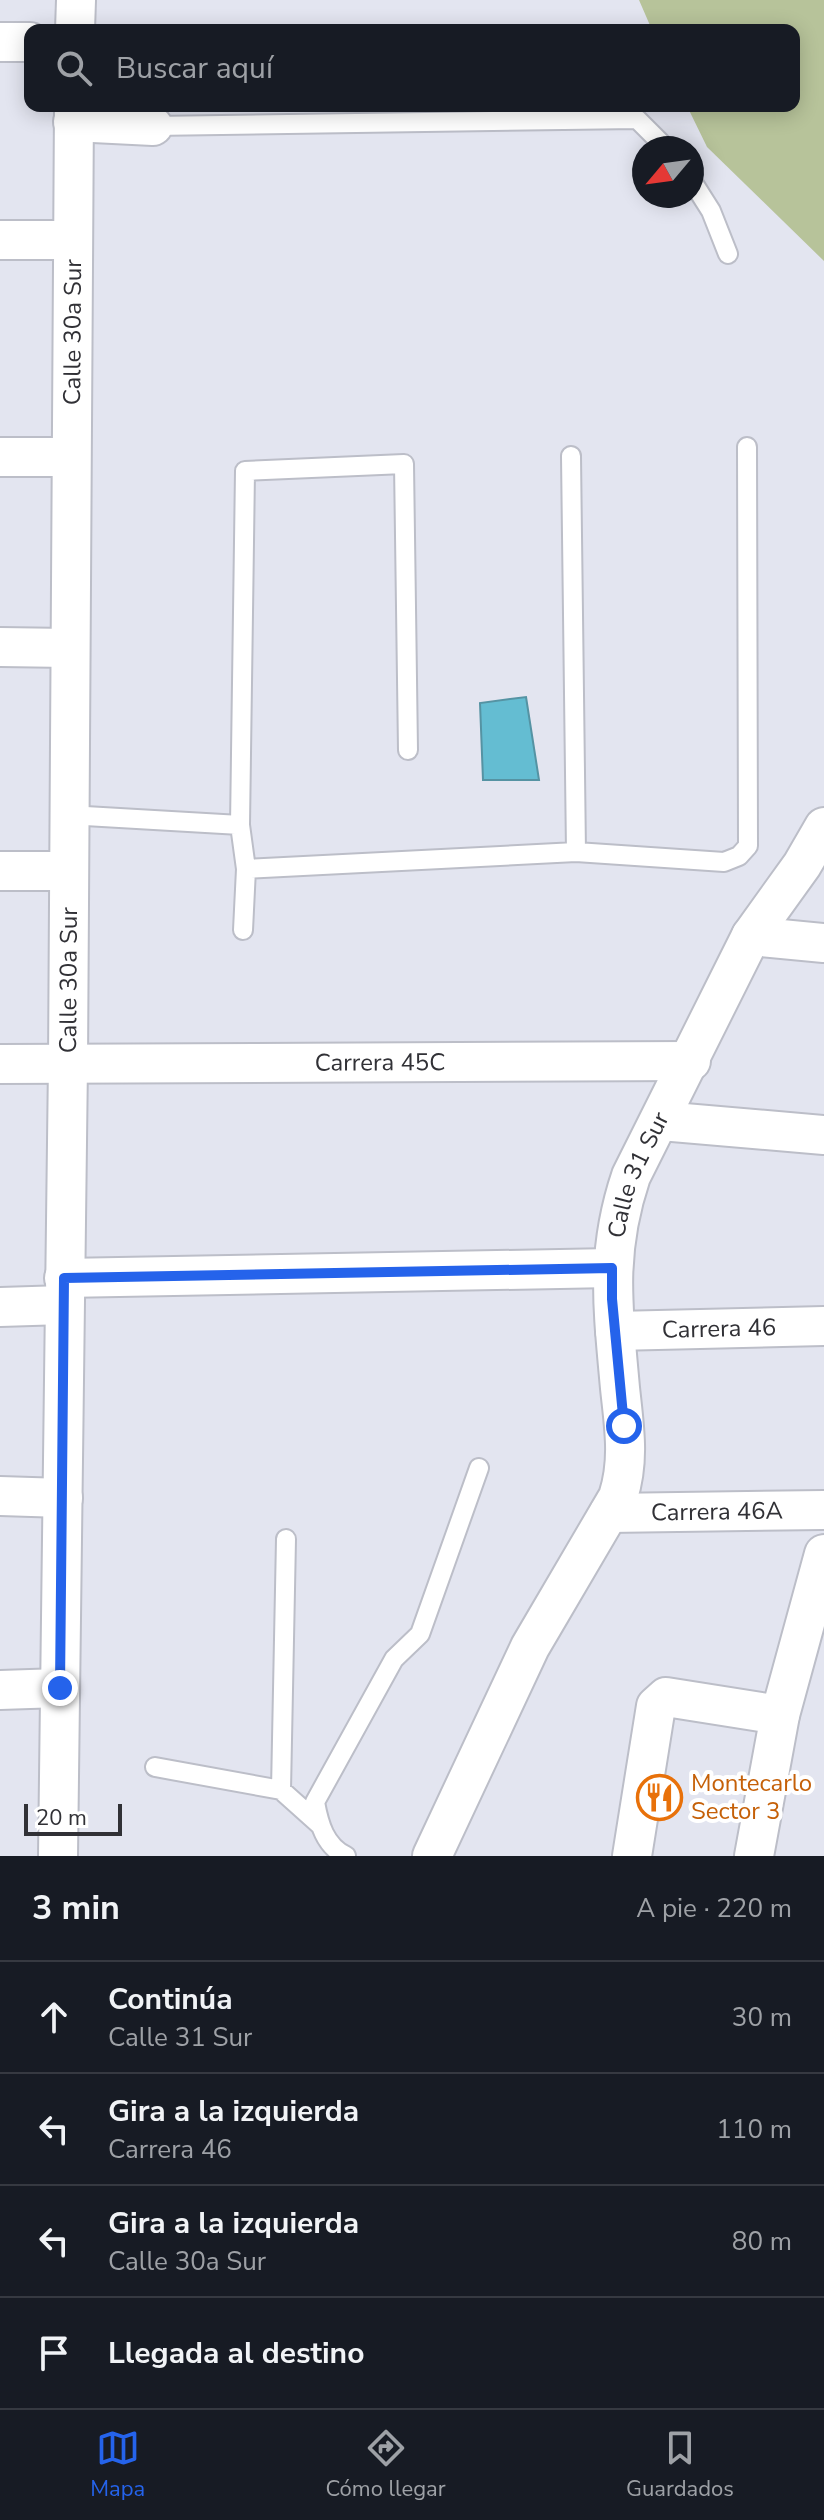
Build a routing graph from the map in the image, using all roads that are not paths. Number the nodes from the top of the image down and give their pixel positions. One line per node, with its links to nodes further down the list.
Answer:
1 (76, 0): 2 (street)
2 (75, 24)
3 (0, 42): 4 (street)
4 (24, 42)
5 (74, 114): 6 (street); 10 (street, Calle 30a Sur)
6 (153, 126): 7 (lane)
7 (654, 136)
8 (704, 200): 11 (lane)
9 (0, 240): 10 (street)
10 (73, 240): 15 (street, Calle 30a Sur)
11 (728, 254)
12 (747, 447): 22 (lane)
13 (571, 456): 22 (lane)
14 (0, 457): 15 (street)
15 (71, 457): 17 (street, Calle 30a Sur)
16 (0, 647): 17 (street)
17 (69, 648): 19 (street, Calle 30a Sur)
18 (408, 750): 20 (lane)
19 (68, 815): 20 (lane); 25 (street, Calle 30a Sur)
20 (240, 825): 23 (lane)
21 (824, 827): 27 (street, Calle 31 Sur)
22 (576, 852): 23 (lane)
23 (246, 869): 26 (lane)
24 (0, 871): 25 (street)
25 (68, 871): 30 (street, Calle 30a Sur)
26 (243, 930)
27 (751, 936): 28 (street); 29 (street, Calle 31 Sur)
28 (824, 943)
29 (691, 1061): 30 (street, Carrera 45C); 32 (street, Calle 31 Sur)
30 (68, 1063): 31 (street, Carrera 45C); 35 (street, Calle 30a Sur)
31 (0, 1064)
32 (661, 1121): 33 (street); 34 (street, Calle 31 Sur)
33 (824, 1135)
34 (612, 1268): 35 (street); 38 (street, Calle 31 Sur)
35 (64, 1291): 36 (street); 41 (street, Calle 30a Sur)
36 (0, 1307)
37 (824, 1326): 38 (street, Carrera 46)
38 (615, 1331): 43 (street, Calle 31 Sur)
39 (479, 1468): 51 (lane)
40 (0, 1496): 41 (street)
41 (63, 1498): 46 (street, Calle 30a Sur)
42 (824, 1510): 43 (street, Carrera 46A)
43 (609, 1513): 54 (street, Calle 31 Sur)
44 (286, 1539): 50 (lane)
45 (824, 1554): 48 (street)
46 (60, 1688): 47 (street); 52 (street, Calle 30a Sur)
47 (0, 1690)
48 (780, 1715): 55 (street); 56 (street)
49 (155, 1767): 50 (lane)
50 (281, 1790): 51 (lane)
51 (319, 1824): 53 (lane)
52 (58, 1856)
53 (346, 1856)
54 (432, 1856)
55 (632, 1856)
56 (754, 1856)

